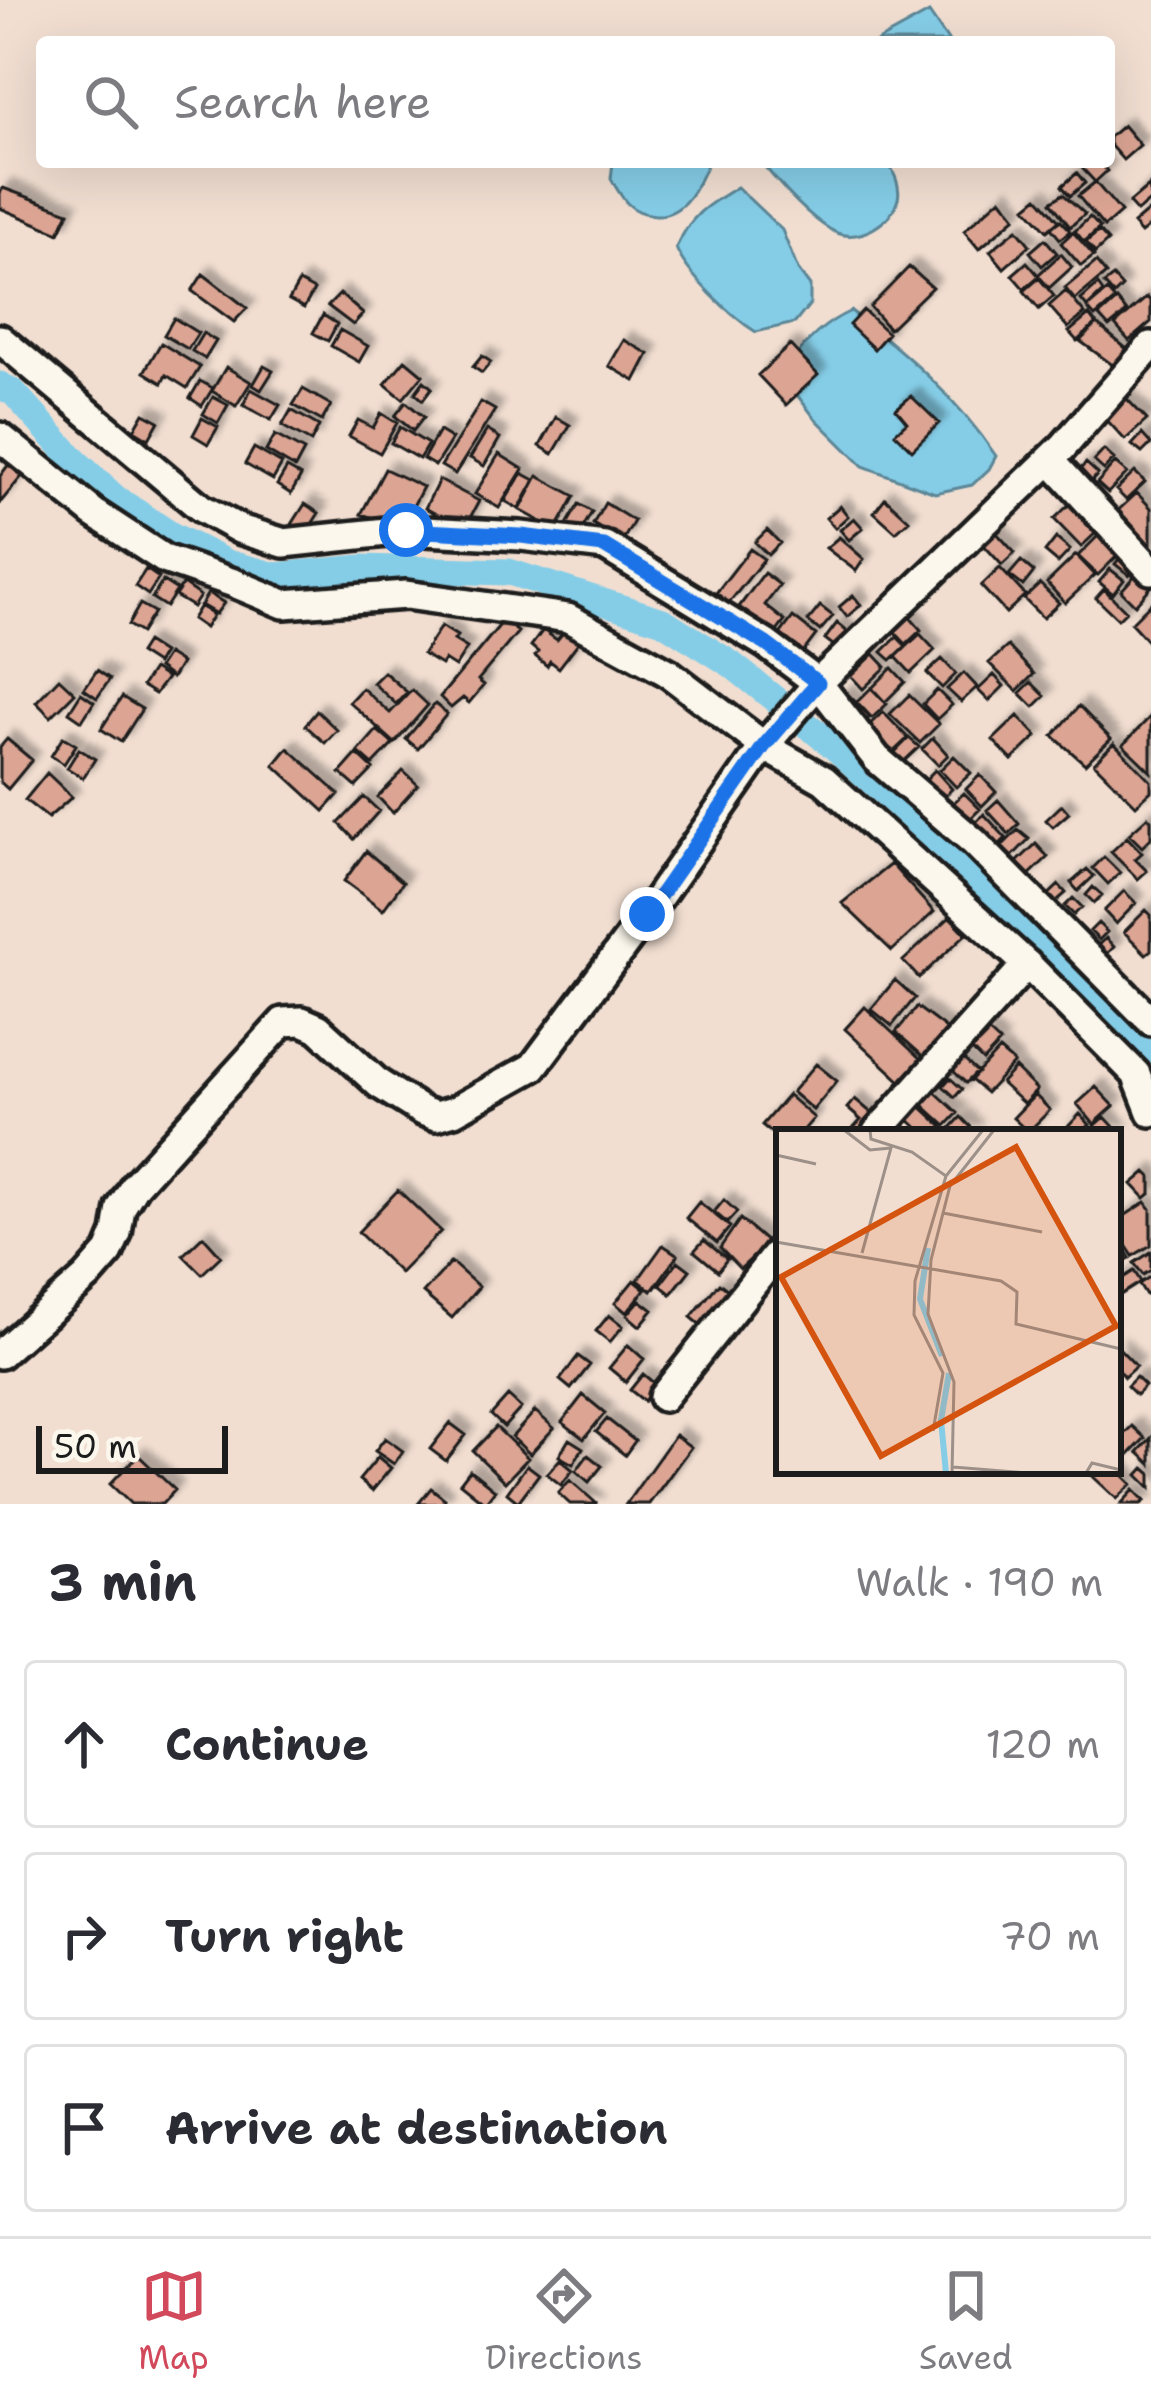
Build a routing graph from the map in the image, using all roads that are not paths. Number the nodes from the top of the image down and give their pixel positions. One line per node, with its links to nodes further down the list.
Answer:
1 (0, 339): 6 (street)
2 (1151, 346): 4 (street)
3 (0, 437): 7 (street)
4 (1050, 460): 5 (street); 6 (street)
5 (1151, 570)
6 (818, 683): 7 (street); 9 (street)
7 (764, 746): 8 (street); 13 (street)
8 (1027, 964): 10 (street); 11 (street)
9 (1151, 1021)
10 (1151, 1112)
11 (881, 1129)
12 (776, 1255): 14 (street)
13 (0, 1354)
14 (663, 1397)

